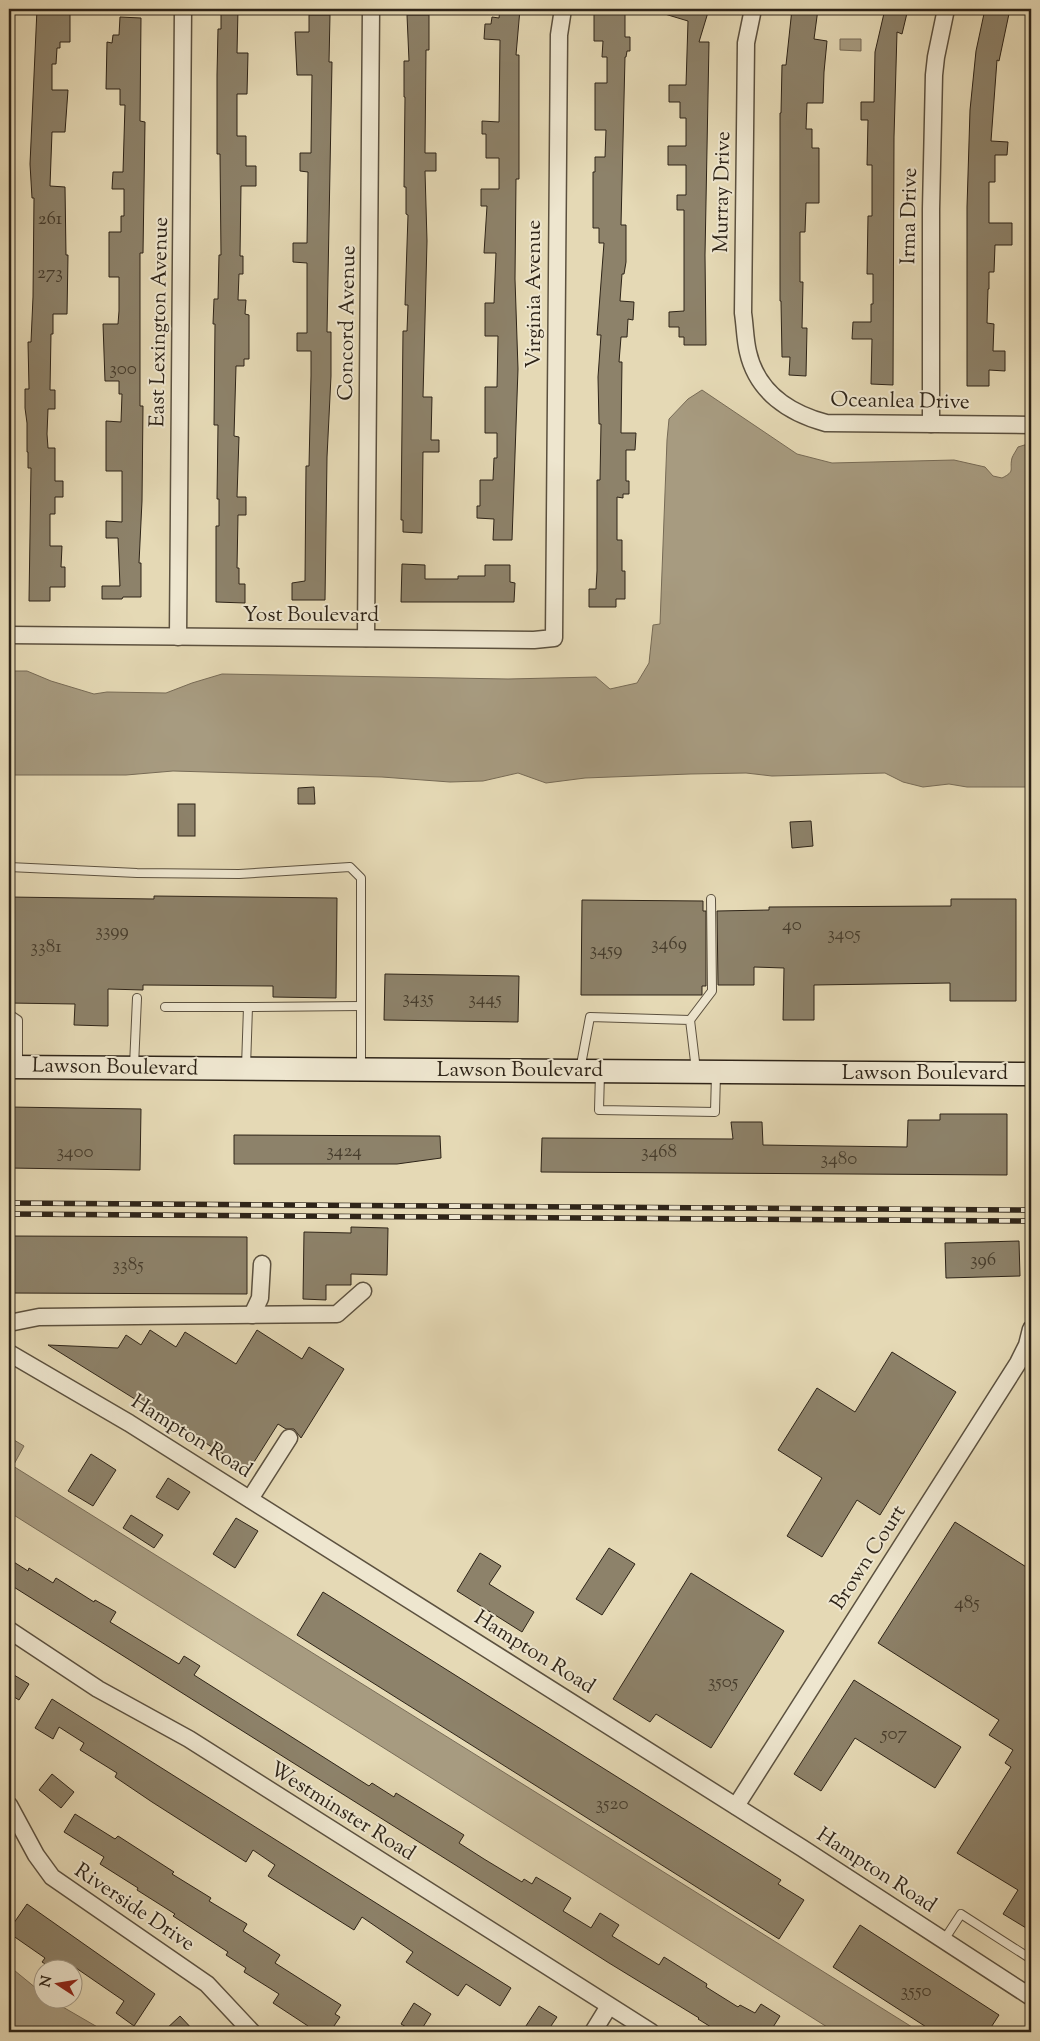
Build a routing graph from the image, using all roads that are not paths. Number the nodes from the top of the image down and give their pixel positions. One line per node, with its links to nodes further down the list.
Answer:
1 (183, 9): 11 (street, East Lexington Avenue)
2 (371, 9): 12 (street, Concord Avenue)
3 (563, 9): 9 (street, Virginia Avenue)
4 (753, 9): 6 (street, Murray Drive)
5 (946, 9): 7 (street, Irma Drive)
6 (756, 374): 7 (street, Oceanlea Drive)
7 (931, 424): 8 (street, Oceanlea Drive)
8 (1031, 425)
9 (554, 579): 12 (street, Yost Boulevard)
10 (9, 635): 11 (street, Yost Boulevard)
11 (178, 637): 12 (street, Yost Boulevard)
12 (366, 638)
13 (9, 867): 16 (lane)
14 (711, 899): 20 (lane)
15 (137, 998): 22 (lane)
16 (361, 1006): 18 (lane); 24 (lane)
17 (165, 1007): 18 (lane)
18 (248, 1007): 23 (lane)
19 (9, 1014): 21 (lane)
20 (690, 1020): 25 (lane); 26 (lane)
21 (14, 1067): 22 (main road, Lawson Boulevard)
22 (134, 1068): 23 (main road, Lawson Boulevard)
23 (246, 1069): 24 (main road, Lawson Boulevard)
24 (361, 1070): 25 (main road, Lawson Boulevard)
25 (590, 1071): 26 (main road, Lawson Boulevard); 26 (lane)
26 (706, 1072): 27 (main road, Lawson Boulevard)
27 (1031, 1074)
28 (262, 1264): 30 (street)
29 (363, 1291): 30 (street)
30 (252, 1315): 31 (street)
31 (9, 1323)
32 (1031, 1330): 38 (street, Brown Court)
33 (9, 1353): 35 (street, Hampton Road)
34 (289, 1438): 35 (street)
35 (250, 1499): 38 (street, Hampton Road)
36 (9, 1630): 42 (street, Westminster Road)
37 (9, 1805): 43 (street, Riverside Drive)
38 (736, 1806): 39 (street, Hampton Road)
39 (944, 1940): 40 (lane); 41 (street, Hampton Road)
40 (1031, 1959)
41 (1030, 1995)
42 (609, 2006): 44 (street); 45 (street, Westminster Road)
43 (252, 2032)
44 (593, 2032)
45 (651, 2032)

